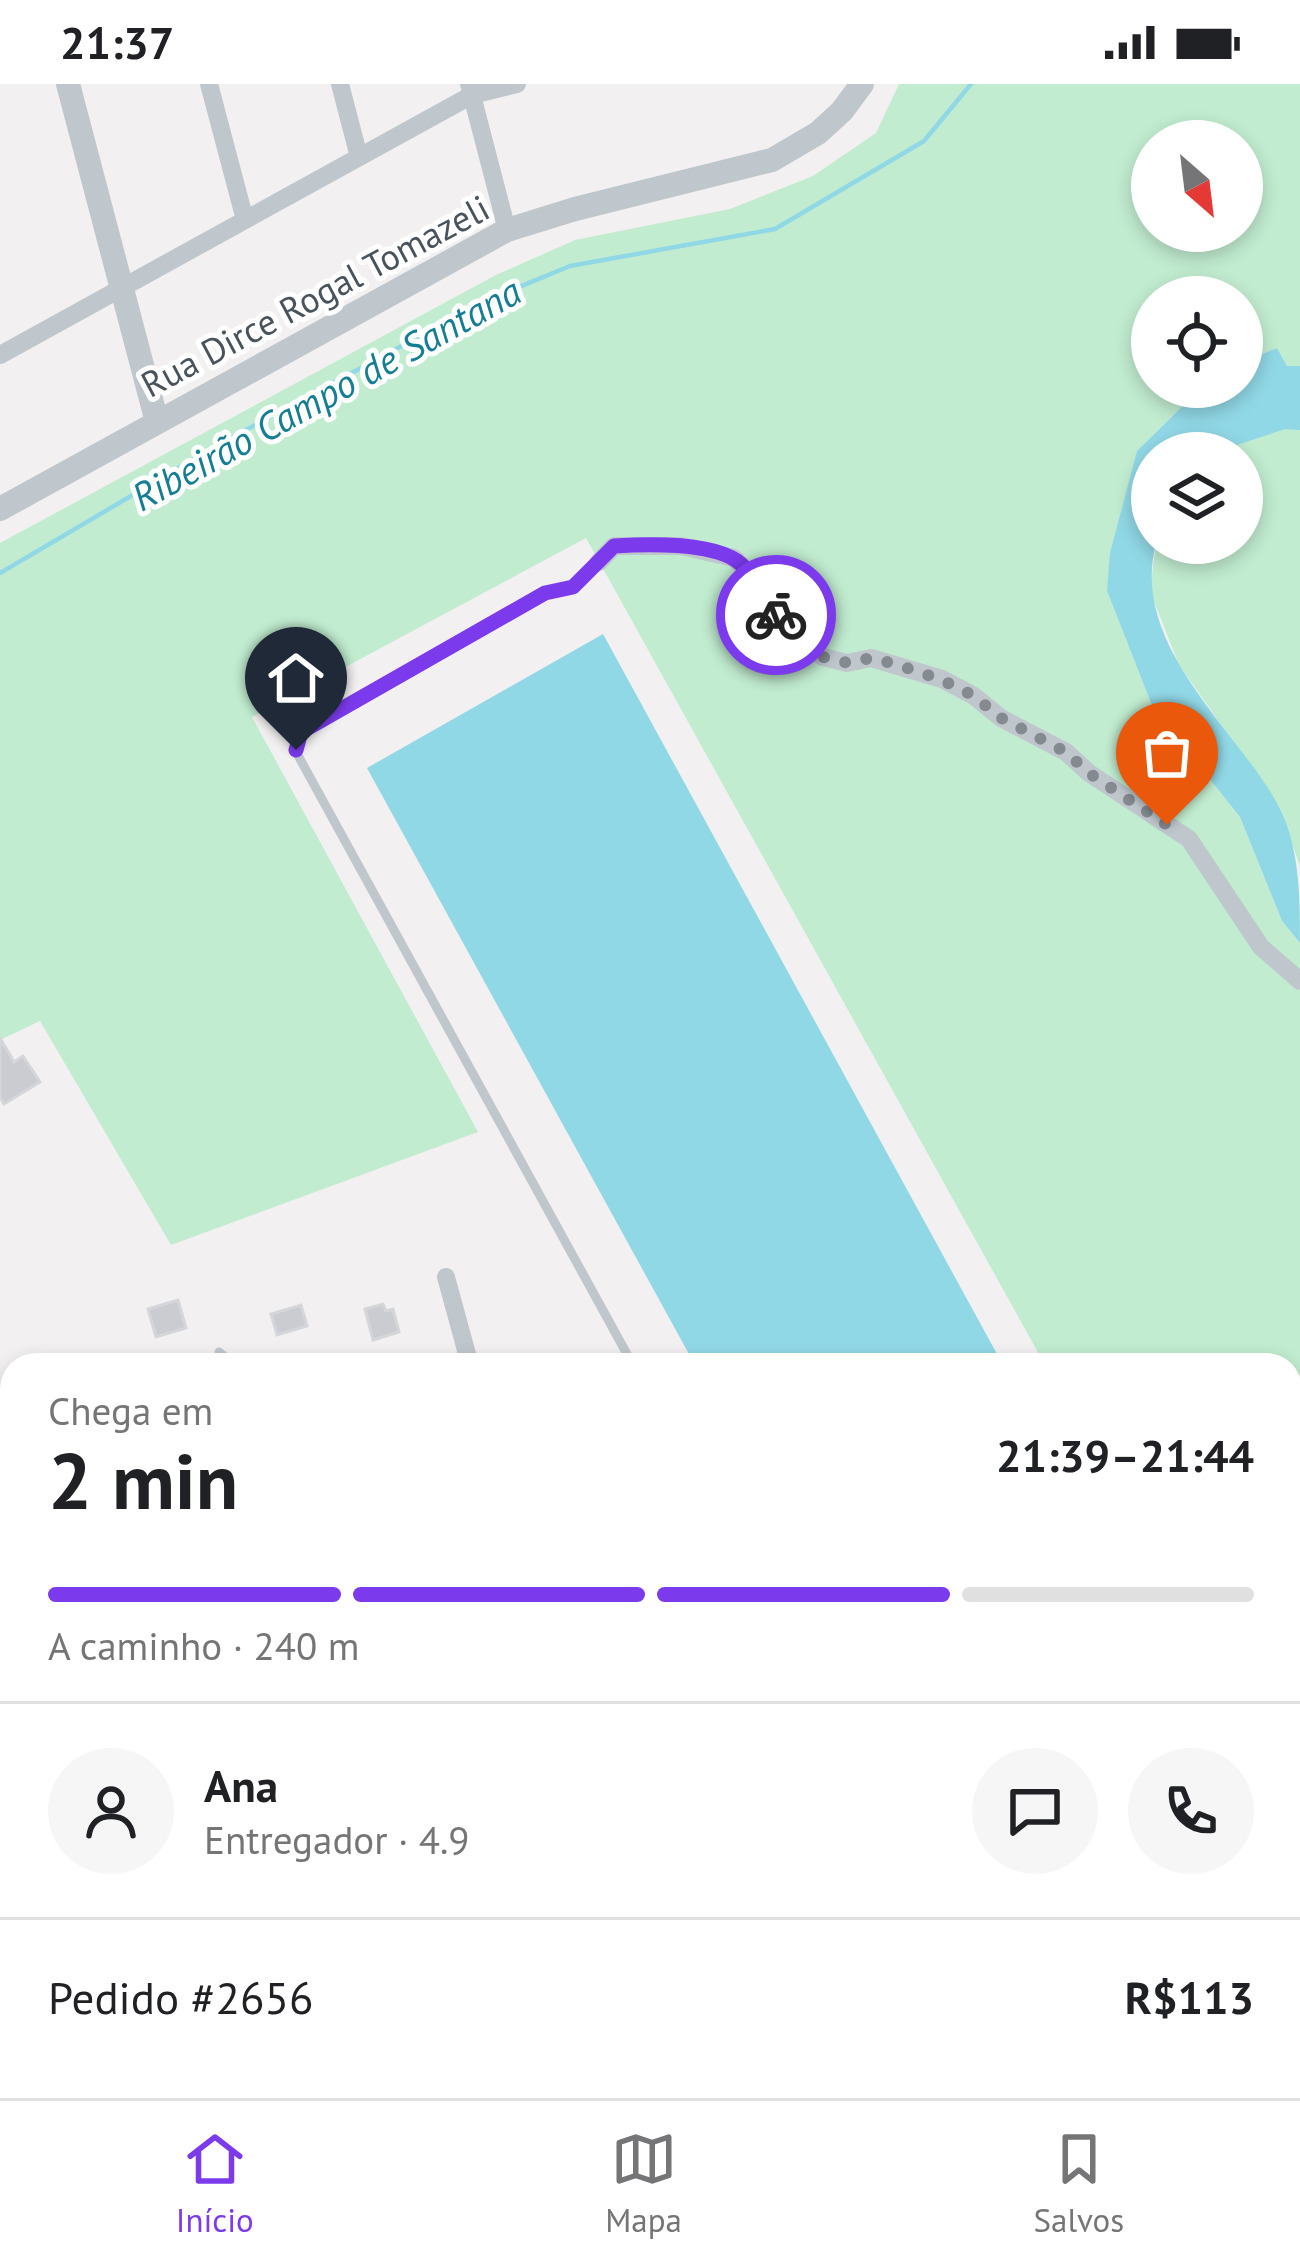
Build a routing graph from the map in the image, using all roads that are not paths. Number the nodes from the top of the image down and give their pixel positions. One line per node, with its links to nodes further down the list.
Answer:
1 (68, 84): 10 (street)
2 (209, 84): 8 (street)
3 (340, 84): 7 (street)
4 (517, 84): 6 (street)
5 (862, 84): 9 (street, Rua Dirce Rogal Tomazeli)
6 (470, 90): 7 (street); 9 (street)
7 (359, 157): 8 (street)
8 (245, 220): 10 (street)
9 (507, 230): 12 (street, Rua Dirce Rogal Tomazeli)
10 (122, 288): 11 (street); 12 (street)
11 (0, 355)
12 (157, 422): 13 (street, Rua Dirce Rogal Tomazeli)
13 (0, 509)
14 (599, 562): 15 (street); 18 (lane)
15 (1300, 981)
16 (446, 1277): 17 (street)
17 (467, 1353)
18 (625, 1353)

